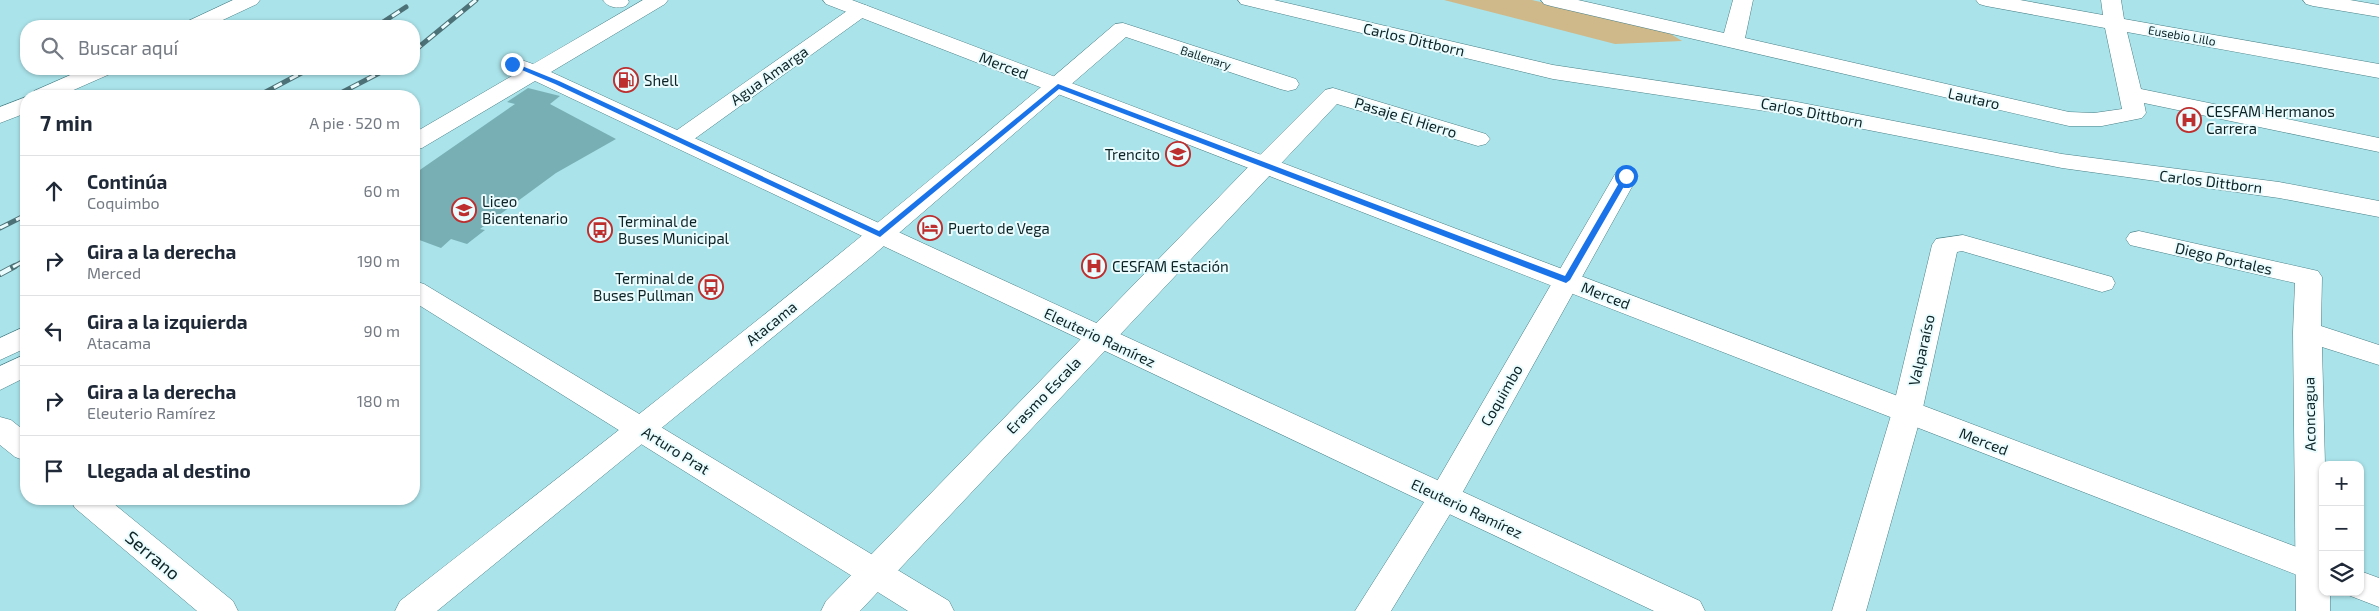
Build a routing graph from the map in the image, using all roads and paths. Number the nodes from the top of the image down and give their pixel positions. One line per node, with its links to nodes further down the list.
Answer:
1 (250, 0): 13 (street)
2 (658, 0): 17 (street)
3 (833, 0): 11 (street, Merced)
4 (1248, 0): 34 (street, Carlos Dittborn)
5 (1551, 0): 16 (street, Lautaro)
6 (1743, 0): 16 (street)
7 (1986, 0): 14 (street, Eusebio Lillo)
8 (2111, 0): 14 (street)
9 (2313, 0): 12 (street)
10 (618, 1): 17 (street)
11 (861, 10): 21 (street, Merced); 30 (street, Agua Amarga)
12 (2379, 11)
13 (206, 20)
14 (2114, 23): 18 (street, Eusebio Lillo); 23 (street)
15 (1124, 29): 20 (street, Ballenary); 21 (street, Atacama)
16 (1732, 42): 23 (street, Lautaro)
17 (523, 68): 27 (street); 28 (street); 30 (street, Eleuterio Ramírez)
18 (2379, 71)
19 (89, 75): 22 (street)
20 (1288, 84)
21 (1058, 86): 32 (street, Merced); 35 (street, Atacama)
22 (55, 90)
23 (2132, 94): 31 (street)
24 (1333, 95): 29 (street, Pasaje El Hierro); 32 (street, Erasmo Escala)
25 (20, 107): 26 (street)
26 (0, 116)
27 (420, 118)
28 (420, 139)
29 (1478, 139)
30 (678, 140): 35 (street, Eleuterio Ramírez)
31 (2379, 145)
32 (1264, 165): 38 (street, Merced); 42 (street, Erasmo Escala)
33 (1626, 176): 38 (street, Coquimbo)
34 (2379, 209)
35 (880, 234): 42 (street, Eleuterio Ramírez); 50 (street, Atacama)
36 (2139, 239): 37 (street, Diego Portales)
37 (2309, 277): 41 (street, Aconcagua)
38 (1566, 280): 48 (street, Merced); 52 (street, Coquimbo)
39 (2102, 283): 48 (street, Valparaíso)
40 (420, 294): 50 (street, Arturo Prat)
41 (2308, 332): 45 (street); 54 (street, Aconcagua)
42 (1099, 337): 52 (street, Eleuterio Ramírez); 55 (street, Erasmo Escala)
43 (20, 339): 44 (street)
44 (0, 350)
45 (2379, 355)
46 (20, 367): 47 (street)
47 (0, 379)
48 (1908, 412): 54 (street, Merced); 64 (street, Valparaíso)
49 (0, 428): 51 (street)
50 (641, 429): 55 (street, Arturo Prat); 59 (street, Atacama)
51 (20, 445)
52 (1444, 497): 62 (street, Coquimbo); 63 (street, Eleuterio Ramírez)
53 (93, 505): 58 (street, Serrano)
54 (2317, 569): 65 (street, Aconcagua)
55 (874, 573): 60 (street, Erasmo Escala); 61 (street, Arturo Prat)
56 (2364, 587): 57 (street)
57 (2379, 593)
58 (221, 611)
59 (412, 611)
60 (838, 611)
61 (938, 611)
62 (1372, 611)
63 (1688, 611)
64 (1850, 611)
65 (2313, 611)

